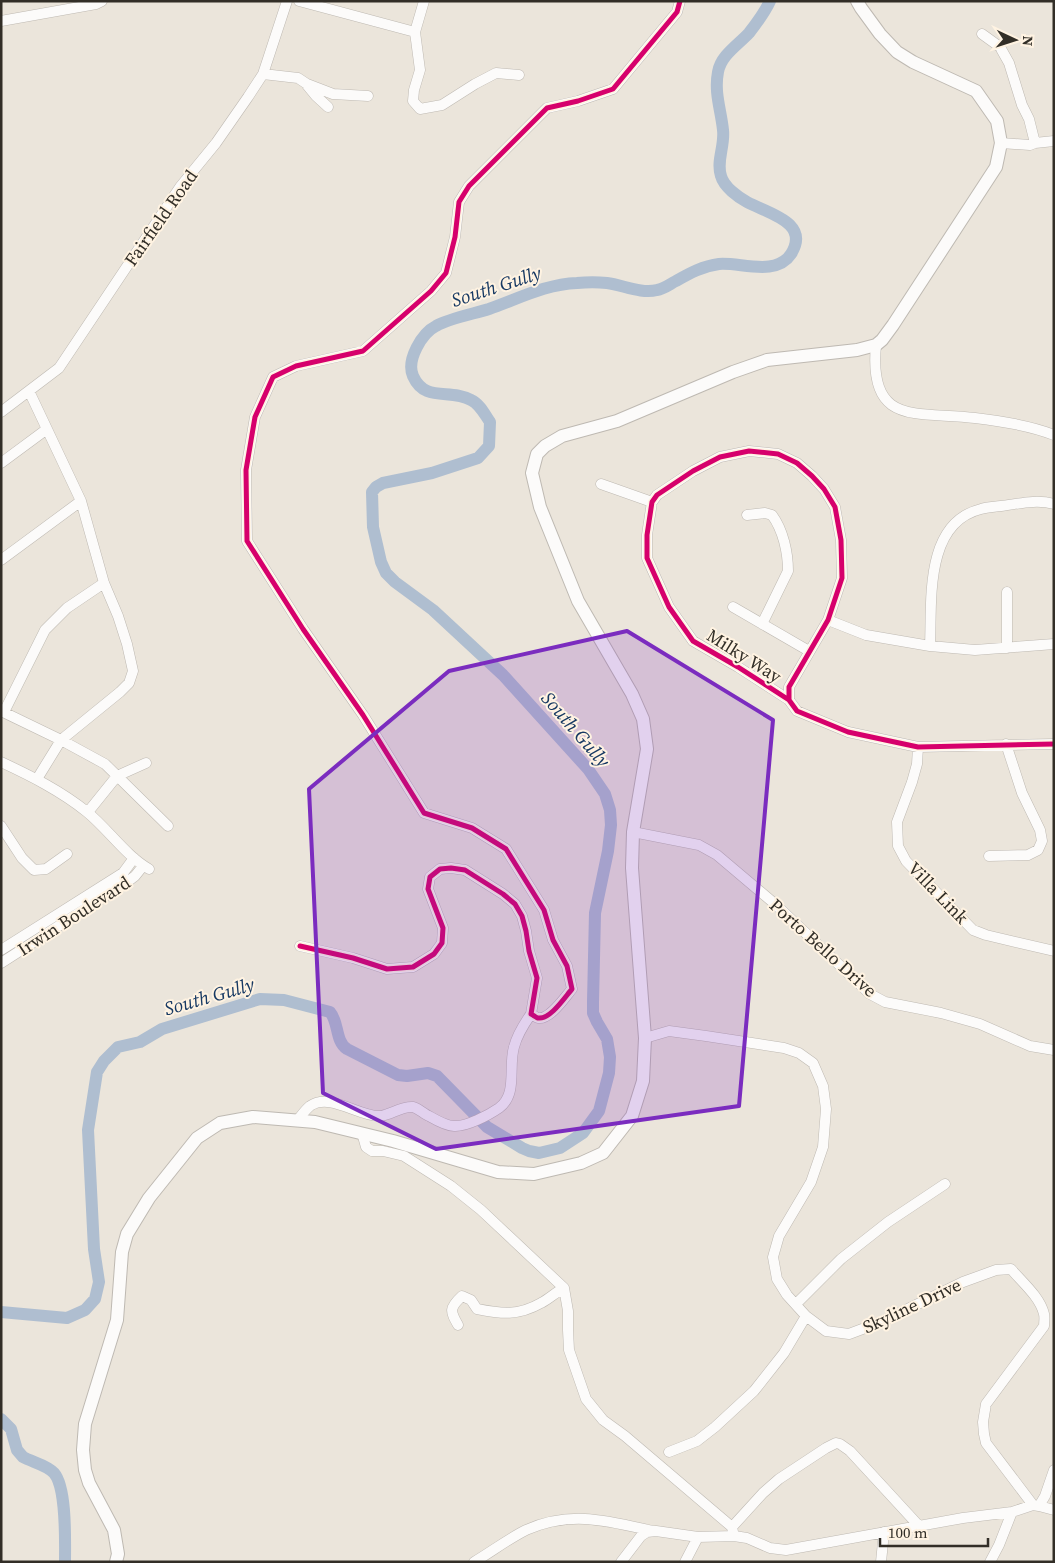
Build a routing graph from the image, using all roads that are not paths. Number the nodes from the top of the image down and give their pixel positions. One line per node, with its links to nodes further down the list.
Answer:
1 (288, 1): 10 (street, Fairfield Road)
2 (299, 1): 8 (street)
3 (424, 1): 8 (street)
4 (680, 1): 61 (street)
5 (858, 1): 16 (main road)
6 (99, 3): 7 (street)
7 (1, 21)
8 (415, 32): 11 (street)
9 (982, 34): 17 (street)
10 (263, 74): 12 (street); 19 (street, Fairfield Road)
11 (519, 75)
12 (307, 84): 13 (street); 14 (street)
13 (368, 96)
14 (328, 107)
15 (1054, 141): 17 (street)
16 (1000, 143): 17 (street); 18 (main road)
17 (1035, 143)
18 (876, 345): 22 (street); 52 (main road)
19 (30, 391): 20 (street, Fairfield Road); 21 (street)
20 (1, 412)
21 (47, 429): 23 (street); 25 (street)
22 (1054, 435)
23 (1, 463)
24 (601, 484): 26 (street)
25 (81, 501): 29 (street); 30 (street)
26 (652, 502): 33 (street, Milky Way); 39 (street, Milky Way)
27 (1054, 504): 36 (street)
28 (747, 516): 34 (street)
29 (1, 560)
30 (104, 583): 40 (street); 41 (street)
31 (1007, 592): 37 (street)
32 (732, 607): 34 (street)
33 (828, 620): 36 (street); 38 (street, Milky Way)
34 (762, 624): 38 (street)
35 (1054, 644): 37 (street)
36 (930, 646): 37 (street)
37 (1007, 648)
38 (810, 651): 39 (street, Milky Way)
39 (789, 700): 44 (street, Milky Way)
40 (3, 712): 41 (street)
41 (61, 740): 47 (street); 48 (street)
42 (1006, 744): 43 (street, Milky Way); 44 (street, Milky Way); 54 (street)
43 (1054, 744)
44 (918, 747): 59 (street, Villa Link)
45 (1, 762): 48 (street)
46 (146, 763): 47 (street)
47 (117, 776): 49 (street); 51 (street)
48 (37, 778): 49 (street)
49 (88, 812): 55 (street)
50 (1, 826): 53 (street)
51 (168, 826)
52 (633, 832): 62 (main road); 63 (street, Porto Bello Drive)
53 (68, 854)
54 (989, 856)
55 (134, 858): 56 (street, Irwin Boulevard); 56 (street, Irwin Boulevard)
56 (66, 914): 58 (street, Irwin Boulevard); 60 (street, Irwin Boulevard)
57 (300, 946): 61 (street)
58 (1, 950)
59 (1054, 952)
60 (1, 963)
61 (532, 1014): 64 (street)
62 (645, 1038): 65 (main road); 68 (street, Skyline Drive)
63 (1054, 1050)
64 (298, 1120): 65 (main road); 81 (main road)
65 (362, 1133): 67 (street)
66 (945, 1184): 68 (street)
67 (564, 1288): 70 (street); 78 (street)
68 (796, 1304): 69 (street, Skyline Drive)
69 (806, 1316): 71 (street); 73 (street, Skyline Drive)
70 (458, 1325)
71 (669, 1452)
72 (1054, 1470): 73 (street)
73 (1036, 1506): 74 (street); 75 (street)
74 (1054, 1510)
75 (1012, 1512): 76 (street); 86 (street)
76 (919, 1526): 78 (street); 79 (street)
77 (656, 1531): 80 (street); 82 (street); 83 (street)
78 (733, 1531): 79 (street); 80 (street)
79 (884, 1532): 85 (street)
80 (698, 1537): 84 (street)
81 (116, 1562)
82 (474, 1562)
83 (621, 1562)
84 (685, 1562)
85 (881, 1562)
86 (990, 1562)

